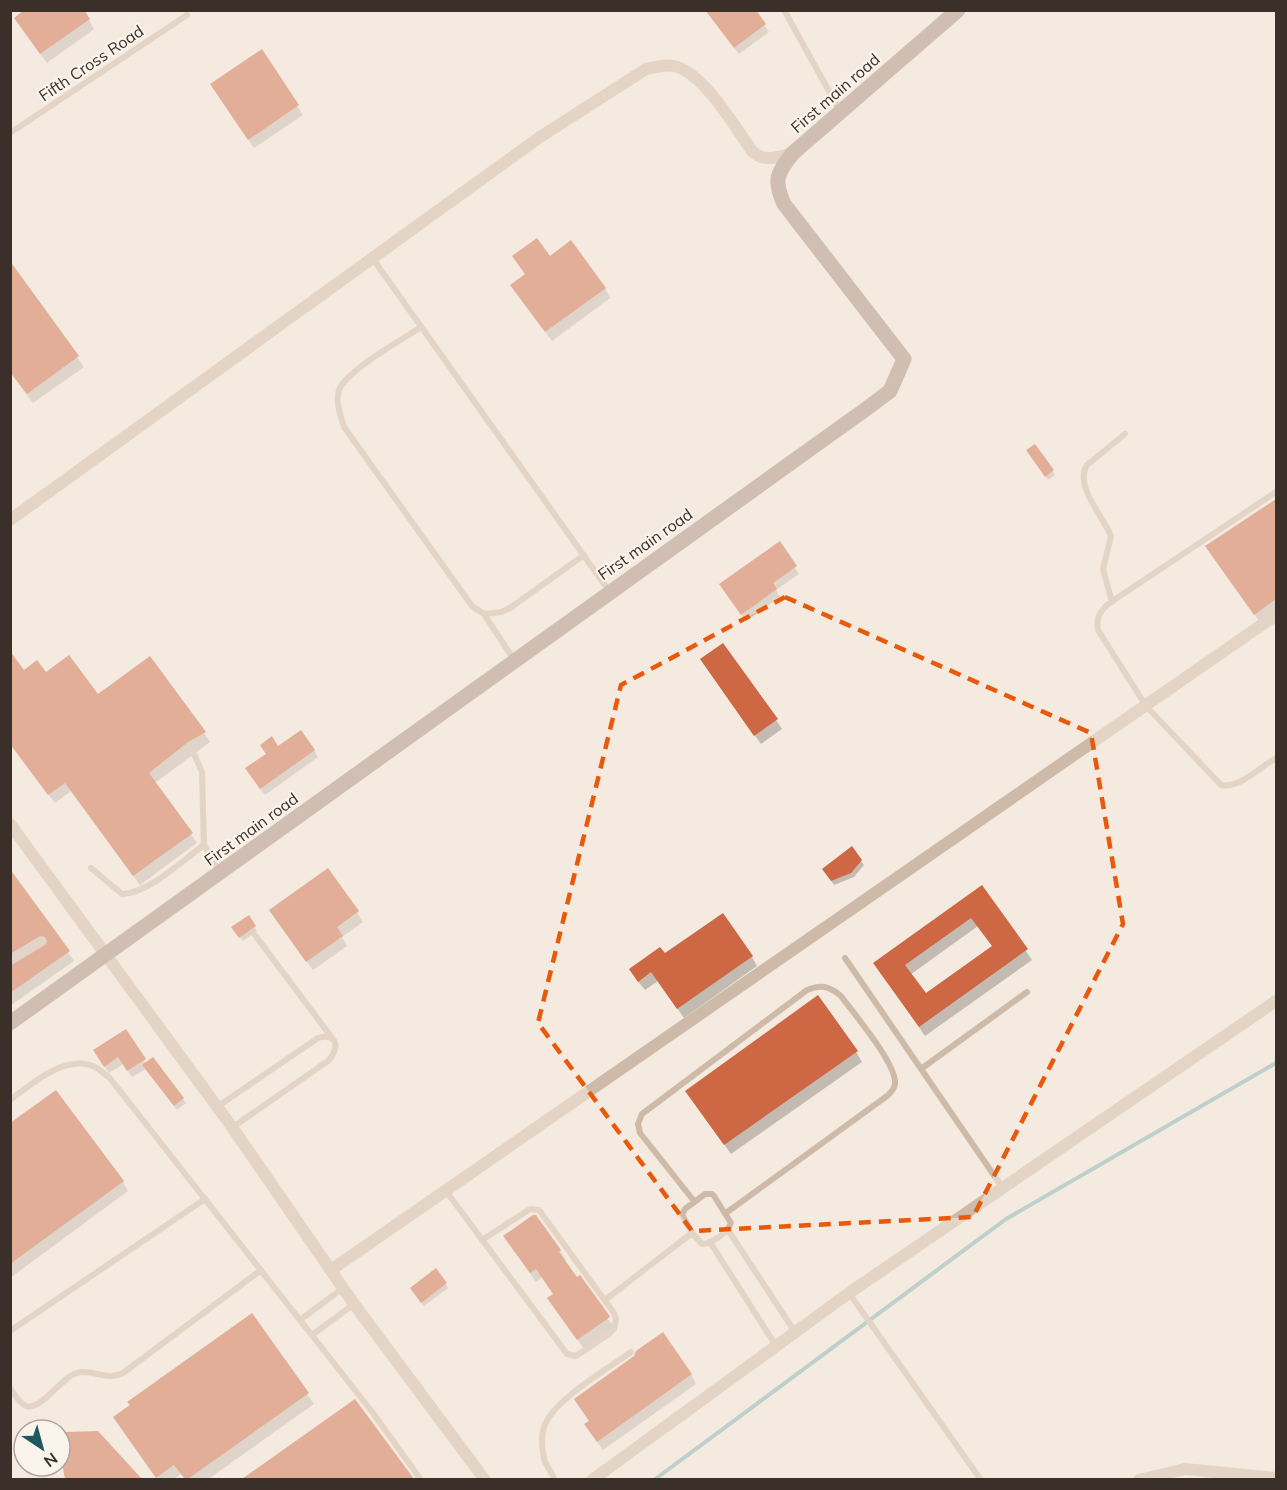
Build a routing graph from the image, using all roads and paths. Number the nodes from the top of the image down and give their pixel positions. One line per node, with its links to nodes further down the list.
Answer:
1 (784, 10): 4 (lane)
2 (958, 10): 4 (street, First main road)
3 (187, 15): 5 (lane, Fifth Cross Road)
4 (840, 112): 6 (street, First main road)
5 (10, 133)
6 (793, 153): 7 (street); 13 (street, First main road)
7 (373, 259): 8 (lane); 11 (street)
8 (421, 327): 12 (lane); 15 (lane)
9 (1125, 434): 14 (lane)
10 (1276, 492): 14 (lane)
11 (10, 520)
12 (584, 555): 13 (lane); 15 (lane)
13 (610, 591): 17 (street, First main road)
14 (1112, 602): 18 (lane)
15 (484, 614): 17 (lane)
16 (1276, 615): 18 (street)
17 (514, 660): 24 (street, First main road)
18 (1146, 706): 20 (lane); 39 (street)
19 (191, 747): 22 (lane)
20 (1276, 758)
21 (10, 824): 29 (street)
22 (204, 845): 23 (lane); 24 (lane)
23 (91, 868)
24 (221, 873): 29 (street, First main road)
25 (255, 935): 33 (lane)
26 (42, 940): 28 (lane)
27 (845, 958): 34 (lane)
28 (10, 961)
29 (110, 961): 32 (street, First main road); 36 (street)
30 (1027, 992): 34 (lane)
31 (1276, 1001): 38 (street)
32 (10, 1023)
33 (332, 1039): 36 (lane); 37 (lane)
34 (921, 1069): 38 (lane)
35 (10, 1100): 40 (lane)
36 (218, 1107): 37 (street)
37 (232, 1127): 48 (street)
38 (1002, 1187): 50 (street)
39 (446, 1191): 45 (lane); 48 (street)
40 (205, 1199): 47 (lane); 54 (lane)
41 (694, 1202): 42 (lane); 42 (lane); 44 (lane)
42 (726, 1213): 43 (lane)
43 (728, 1230): 46 (lane); 55 (lane)
44 (692, 1233): 46 (lane); 51 (lane)
45 (482, 1240): 51 (lane); 51 (lane)
46 (710, 1242): 57 (lane)
47 (261, 1270): 53 (lane); 59 (lane)
48 (331, 1270): 49 (street)
49 (343, 1288): 52 (street); 53 (lane)
50 (849, 1293): 55 (street); 65 (lane)
51 (605, 1300)
52 (354, 1304): 56 (lane); 62 (street)
53 (300, 1320): 56 (lane)
54 (10, 1331)
55 (795, 1334): 57 (street)
56 (312, 1335): 61 (lane)
57 (776, 1346): 64 (street)
58 (631, 1352): 63 (lane)
59 (10, 1388)
60 (1276, 1478): 66 (street)
61 (421, 1479)
62 (484, 1479)
63 (555, 1479)
64 (591, 1479)
65 (981, 1479)
66 (1139, 1479)

